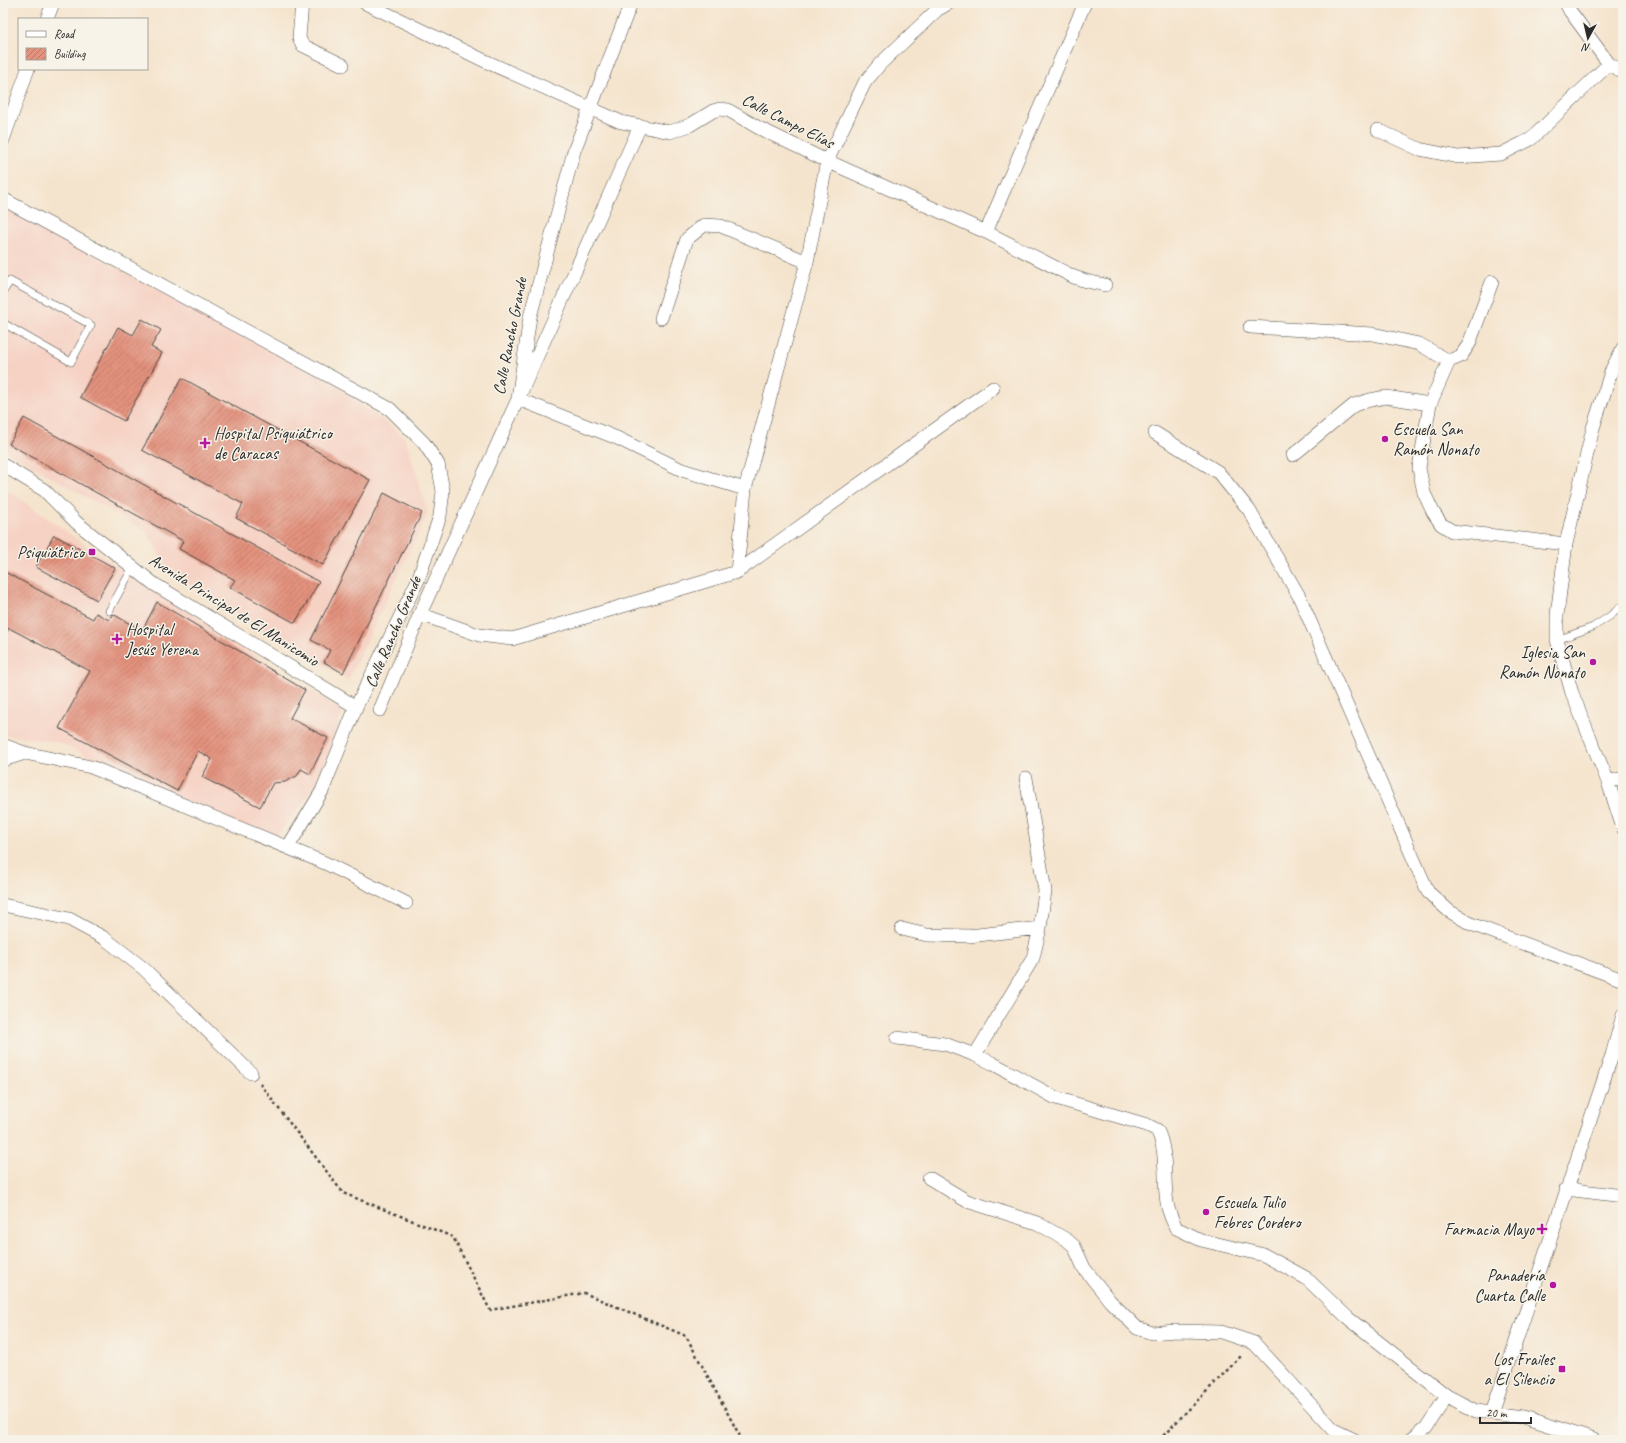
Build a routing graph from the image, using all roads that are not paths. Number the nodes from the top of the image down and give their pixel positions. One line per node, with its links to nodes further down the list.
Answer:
1 (53, 3): 8 (street)
2 (302, 3): 10 (street)
3 (365, 3): 13 (street, Calle Campo Elías)
4 (631, 3): 13 (street, Calle Rancho Grande)
5 (949, 3): 17 (street)
6 (1085, 3): 19 (street)
7 (1566, 3): 9 (street)
8 (46, 18)
9 (1609, 64): 12 (street); 15 (street)
10 (342, 65)
11 (28, 70): 16 (street)
12 (1623, 72)
13 (590, 109): 14 (street, Calle Campo Elías); 31 (street, Calle Rancho Grande)
14 (640, 126): 17 (street, Calle Campo Elías); 31 (street)
15 (1378, 130)
16 (3, 140)
17 (827, 161): 19 (street, Calle Campo Elías); 20 (street)
18 (3, 199): 44 (street)
19 (986, 232): 22 (street, Calle Campo Elías)
20 (807, 262): 24 (street); 36 (street)
21 (1492, 282): 28 (street)
22 (1105, 285)
23 (3, 291): 25 (lane)
24 (661, 318)
25 (3, 322)
26 (1250, 327): 28 (street)
27 (1623, 348): 29 (street)
28 (1449, 361): 32 (street)
29 (1618, 371): 37 (street)
30 (993, 388): 39 (street)
31 (518, 399): 36 (street); 42 (street, Calle Rancho Grande)
32 (1430, 404): 34 (street); 37 (street)
33 (1155, 433): 58 (street)
34 (1292, 455)
35 (3, 465): 38 (street, Avenida Principal de El Manicomio)
36 (746, 489): 39 (street)
37 (1566, 544): 43 (street)
38 (133, 566): 41 (lane); 44 (street, Avenida Principal de El Manicomio)
39 (737, 572): 42 (street)
40 (1623, 605): 43 (lane)
41 (109, 611)
42 (420, 614): 45 (street, Calle Rancho Grande)
43 (1556, 640): 51 (street)
44 (356, 707): 53 (street)
45 (380, 710)
46 (3, 745): 47 (street)
47 (25, 753): 48 (street); 53 (street)
48 (3, 760)
49 (1026, 778): 56 (street)
50 (1623, 778): 51 (street)
51 (1608, 782): 52 (street)
52 (1623, 828)
53 (288, 847): 54 (street)
54 (406, 903)
55 (3, 905): 63 (street)
56 (1040, 928): 57 (street); 61 (street)
57 (902, 929)
58 (1623, 980)
59 (1623, 1015): 62 (street)
60 (897, 1038): 61 (street)
61 (975, 1055): 67 (street)
62 (1617, 1056): 65 (street)
63 (251, 1072)
64 (929, 1178): 69 (street)
65 (1566, 1189): 66 (street); 68 (street)
66 (1623, 1196)
67 (1447, 1396): 68 (street); 70 (street)
68 (1492, 1413): 71 (street)
69 (1355, 1440)
70 (1410, 1440)
71 (1594, 1440)

